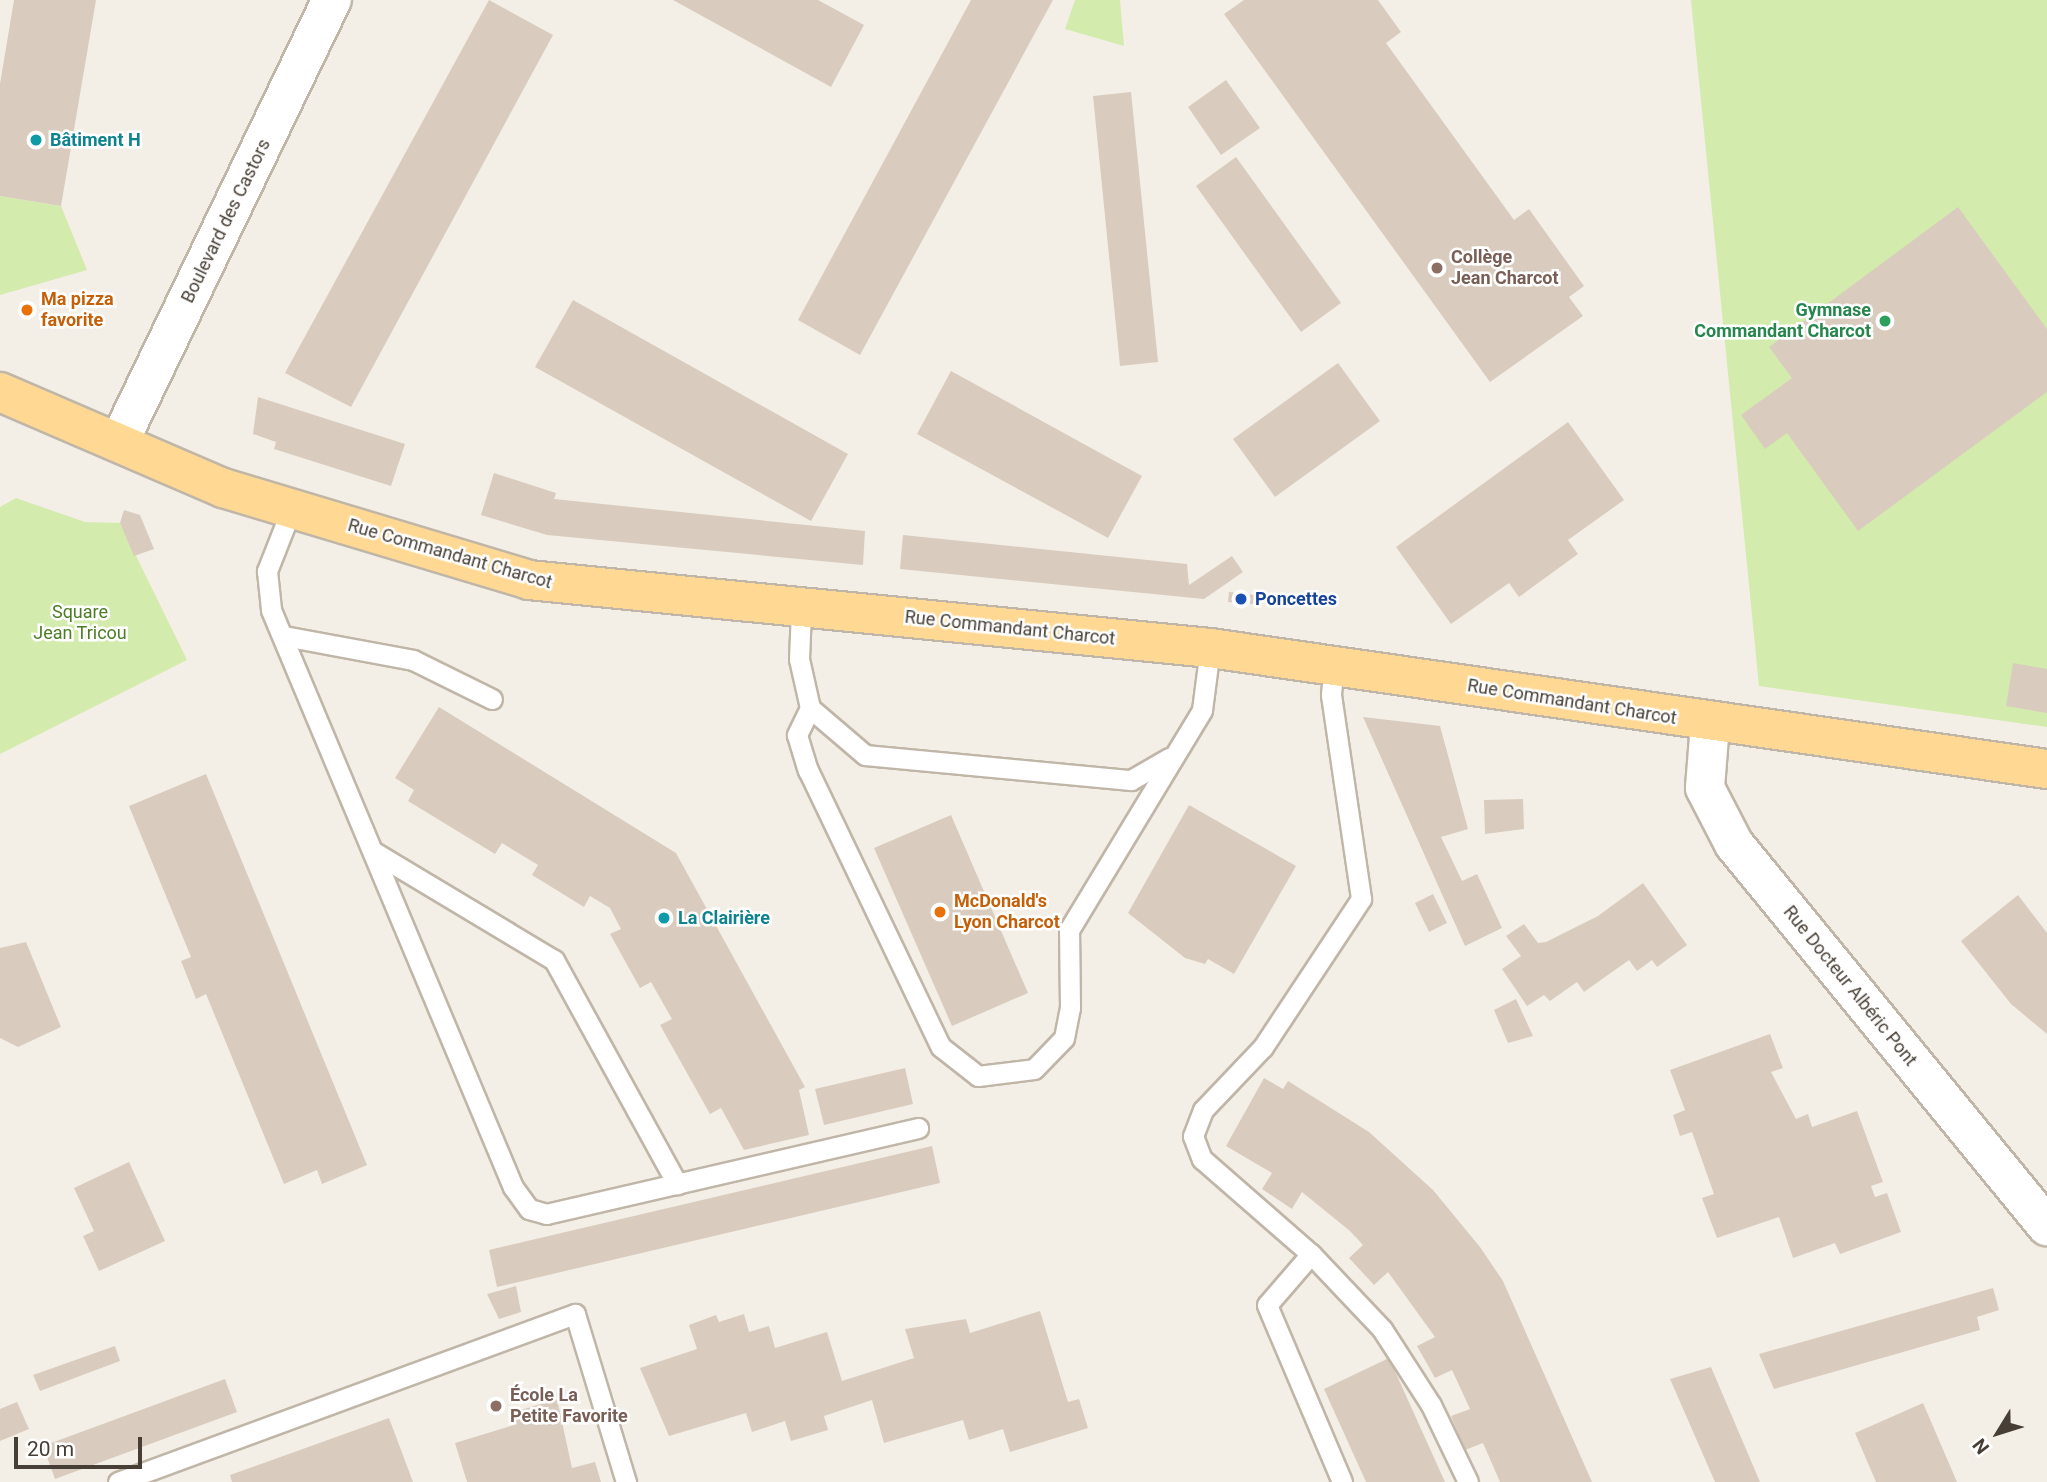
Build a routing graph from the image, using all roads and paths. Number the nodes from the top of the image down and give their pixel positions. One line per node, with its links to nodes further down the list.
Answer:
1 (332, 0): 3 (street, Boulevard des Castors)
2 (0, 392): 3 (main road, Rue Commandant Charcot)
3 (119, 442): 4 (main road, Rue Commandant Charcot)
4 (291, 510): 5 (main road, Rue Commandant Charcot); 6 (lane)
5 (801, 611): 7 (main road, Rue Commandant Charcot); 10 (lane)
6 (284, 636): 9 (lane); 14 (lane)
7 (1210, 649): 8 (main road, Rue Commandant Charcot); 12 (lane)
8 (1334, 665): 11 (main road, Rue Commandant Charcot); 18 (lane)
9 (492, 699)
10 (810, 708): 12 (lane); 12 (lane)
11 (1710, 724): 13 (main road, Rue Commandant Charcot); 17 (street, Rue Docteur Albéric Pont)
12 (1171, 757)
13 (2047, 769)
14 (374, 852): 16 (lane); 16 (lane)
15 (918, 1128): 16 (lane)
16 (677, 1184)
17 (2047, 1226)
18 (1311, 1254): 21 (lane); 22 (lane)
19 (118, 1482): 20 (lane)
20 (626, 1482)
21 (1342, 1482)
22 (1468, 1482)

